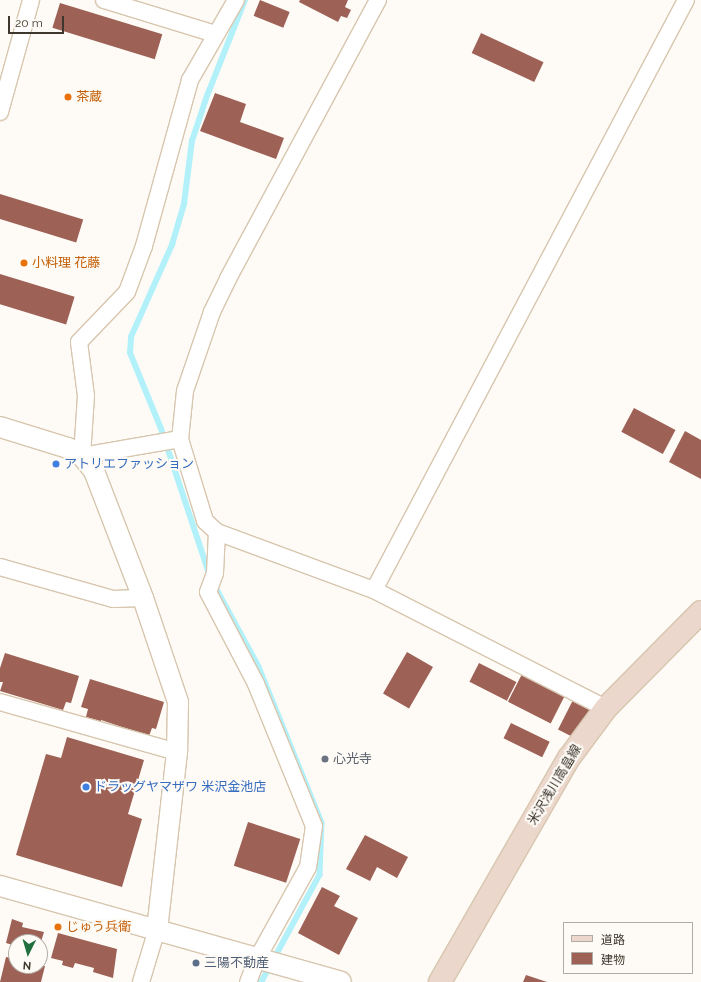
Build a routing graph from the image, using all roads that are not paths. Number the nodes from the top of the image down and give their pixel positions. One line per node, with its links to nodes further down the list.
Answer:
1 (31, 0): 7 (street)
2 (104, 0): 6 (street)
3 (236, 0): 6 (street)
4 (378, 0): 9 (street)
5 (686, 0): 13 (street)
6 (216, 34): 10 (street)
7 (0, 112)
8 (0, 427): 10 (street)
9 (180, 439): 10 (street); 11 (street)
10 (82, 456): 14 (street)
11 (217, 532): 13 (street); 21 (street)
12 (0, 567): 14 (street)
13 (374, 590): 17 (street)
14 (143, 598): 18 (street)
15 (701, 612): 17 (main road, 米沢浅川高畠線)
16 (0, 702): 18 (street)
17 (606, 708): 25 (main road, 米沢浅川高畠線)
18 (177, 752): 20 (street)
19 (0, 886): 20 (street)
20 (157, 929): 21 (street); 22 (street)
21 (258, 959): 23 (street); 24 (street)
22 (141, 982)
23 (248, 982)
24 (341, 982)
25 (440, 982)

